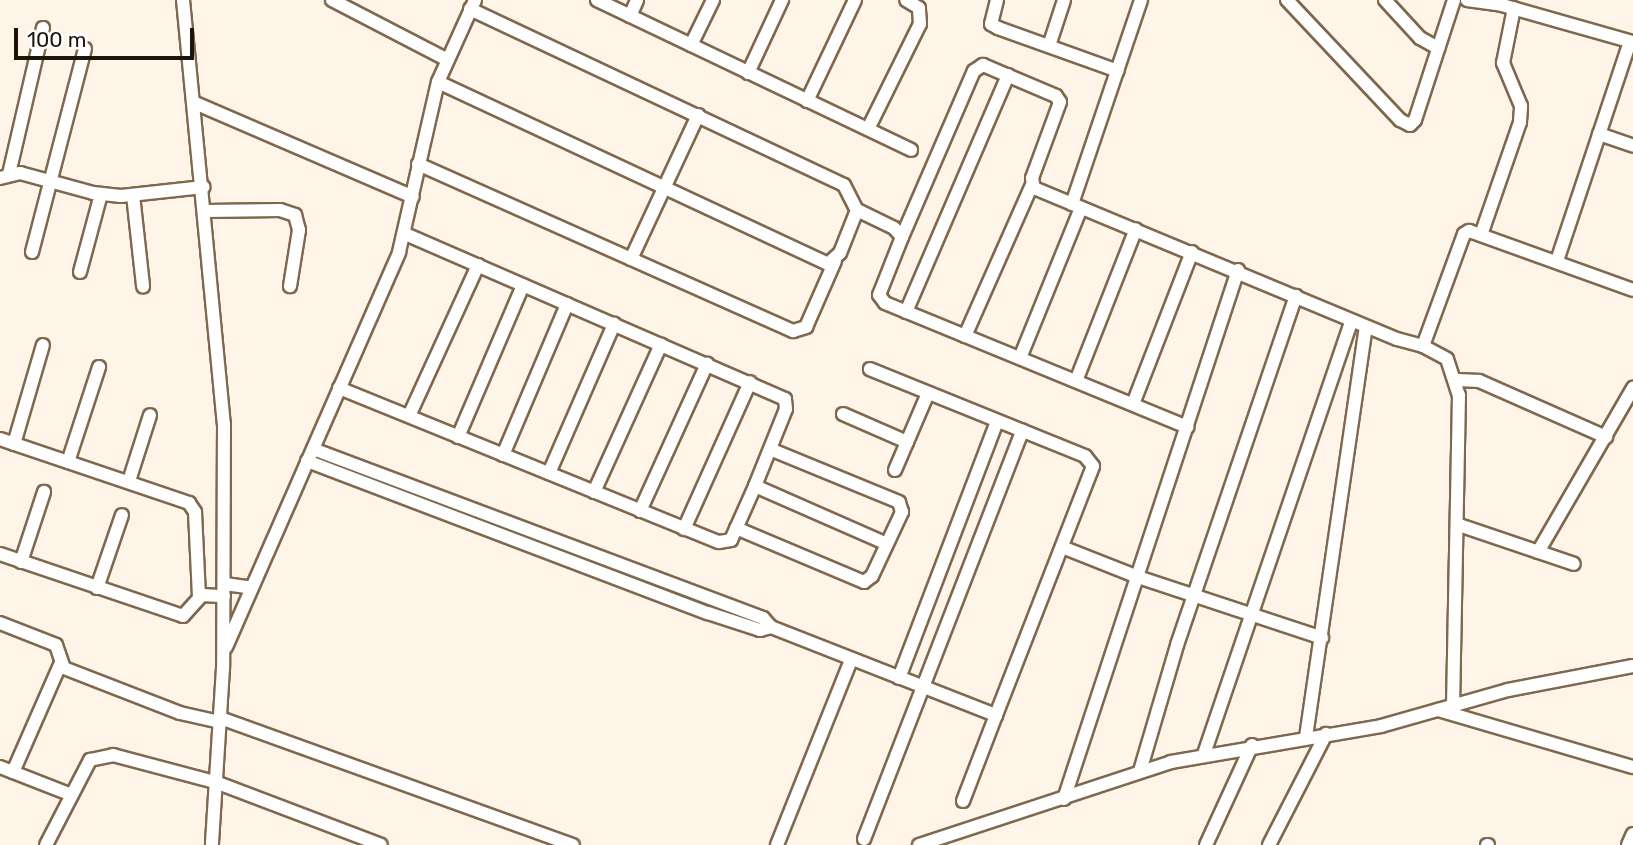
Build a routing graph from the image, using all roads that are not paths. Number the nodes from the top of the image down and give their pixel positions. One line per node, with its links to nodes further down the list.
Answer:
1 (183, 0): 31 (street)
2 (332, 0): 25 (street)
3 (597, 0): 18 (street)
4 (637, 0): 18 (street)
5 (713, 0): 21 (street)
6 (782, 0): 27 (street)
7 (855, 0): 30 (street)
8 (906, 0): 33 (street)
9 (998, 0): 22 (street)
10 (1064, 0): 22 (street)
11 (1141, 0): 26 (street)
12 (1287, 0): 23 (street)
13 (1385, 0): 23 (street)
14 (1454, 0): 23 (street)
15 (1467, 0): 17 (street)
16 (473, 4): 25 (street); 32 (street)
17 (1514, 9): 20 (street); 50 (street)
18 (629, 16): 21 (street)
19 (43, 28): 38 (street)
20 (1631, 42): 34 (street)
21 (691, 45): 27 (street)
22 (1049, 46): 26 (street)
23 (1438, 48)
24 (86, 49): 39 (street)
25 (446, 59): 29 (street)
26 (1118, 71): 46 (street)
27 (748, 72): 30 (street)
28 (1008, 75): 40 (street); 52 (street); 67 (street)
29 (438, 82): 37 (street); 41 (street)
30 (807, 101): 33 (street)
31 (195, 103): 42 (street); 45 (street)
32 (698, 115): 41 (street); 47 (street)
33 (868, 130): 36 (street)
34 (1599, 134): 35 (street); 57 (street)
35 (1633, 146)
36 (911, 150)
37 (418, 164): 45 (street); 55 (street)
38 (4, 176): 39 (street)
39 (53, 183): 43 (street); 53 (street)
40 (1032, 184): 46 (street); 71 (street)
41 (664, 188): 55 (street); 56 (street)
42 (195, 189): 44 (street); 48 (street)
43 (101, 194): 44 (street); 60 (street)
44 (133, 195): 62 (street)
45 (413, 197): 51 (street)
46 (1077, 206): 49 (street); 75 (street)
47 (857, 210): 52 (street); 56 (street)
48 (206, 211): 63 (street); 124 (street)
49 (1136, 229): 54 (street); 80 (street)
50 (1482, 232): 57 (street); 74 (street)
51 (405, 234): 58 (street); 82 (street)
52 (902, 237): 67 (street)
53 (32, 251)
54 (1192, 252): 59 (street); 85 (street)
55 (631, 258): 56 (street)
56 (835, 261)
57 (1557, 261): 64 (street)
58 (478, 265): 61 (street); 88 (street)
59 (1238, 270): 65 (street); 90 (street)
60 (80, 272)
61 (523, 285): 66 (street); 92 (street)
62 (143, 286)
63 (290, 286)
64 (1633, 290)
65 (1296, 296): 68 (street); 125 (street)
66 (567, 304): 69 (street); 99 (street)
67 (906, 312): 71 (street)
68 (1351, 321): 70 (street); 126 (street)
69 (614, 324): 72 (street); 102 (street)
70 (1366, 327): 74 (street); 128 (street)
71 (965, 336): 75 (street)
72 (661, 344): 76 (street); 107 (street)
73 (43, 345): 96 (street)
74 (1423, 346): 79 (street)
75 (1020, 358): 80 (street)
76 (707, 364): 81 (street); 109 (street)
77 (99, 367): 100 (street)
78 (870, 369): 84 (street)
79 (1458, 380): 93 (street); 112 (street)
80 (1076, 381): 85 (street)
81 (750, 382): 97 (street); 114 (street)
82 (340, 388): 88 (street); 98 (street)
83 (1633, 388): 93 (street)
84 (928, 393): 89 (street); 95 (street)
85 (1133, 404): 90 (street)
86 (843, 414): 95 (street)
87 (150, 415): 103 (street)
88 (409, 416): 92 (street)
89 (997, 421): 91 (street); 133 (street)
90 (1188, 427): 121 (street)
91 (1023, 431): 116 (street); 134 (street)
92 (458, 436): 99 (street)
93 (1606, 436): 117 (street)
94 (0, 439): 96 (street)
95 (907, 442): 101 (street)
96 (14, 444): 100 (street)
97 (770, 449): 104 (street); 115 (street)
98 (310, 455): 106 (street); 108 (street); 123 (street)
99 (503, 455): 102 (street)
100 (68, 462): 103 (street)
101 (895, 470)
102 (549, 473): 107 (street)
103 (129, 481): 124 (street)
104 (755, 486): 113 (street); 115 (street)
105 (44, 492): 119 (street)
106 (426, 492): 108 (street); 111 (street)
107 (594, 492): 109 (street)
108 (421, 505): 111 (street)
109 (640, 510): 114 (street)
110 (122, 515): 122 (street)
111 (496, 525): 130 (street)
112 (1459, 525): 117 (street); 135 (street)
113 (736, 528): 114 (street); 115 (street)
114 (684, 529)
115 (887, 544)
116 (1062, 547): 121 (street); 137 (street)
117 (1538, 552): 120 (street)
118 (0, 554): 119 (street)
119 (20, 562): 122 (street)
120 (1574, 564)
121 (1138, 577): 125 (street); 149 (street)
122 (97, 588): 124 (street)
123 (252, 588): 124 (street); 129 (street)
124 (214, 593): 129 (street)
125 (1194, 595): 126 (street); 145 (street)
126 (1252, 615): 128 (street); 142 (street)
127 (0, 623): 131 (street)
128 (1322, 638): 140 (street)
129 (223, 655): 138 (street)
130 (851, 660): 133 (street); 157 (street)
131 (60, 665): 138 (street); 146 (street)
132 (1633, 666): 135 (street)
133 (899, 678): 134 (street)
134 (922, 687): 137 (street); 152 (street)
135 (1453, 706): 136 (street)
136 (1438, 710): 139 (street); 144 (street)
137 (996, 715): 150 (street)
138 (212, 720): 147 (street); 156 (street)
139 (1326, 734): 140 (street); 160 (street)
140 (1306, 737): 141 (street)
141 (1252, 745): 142 (street); 159 (street)
142 (1204, 754): 145 (street)
143 (0, 767): 146 (street)
144 (1633, 767)
145 (1140, 771): 149 (street)
146 (13, 772): 148 (street)
147 (213, 781): 148 (street); 154 (street); 155 (street)
148 (72, 795): 153 (street)
149 (1064, 799): 158 (street)
150 (962, 802)
151 (1633, 834): 161 (street)
152 (864, 839)
153 (46, 845)
154 (212, 845)
155 (381, 845)
156 (573, 845)
157 (777, 845)
158 (919, 845)
159 (1206, 845)
160 (1269, 845)
161 (1628, 845)

